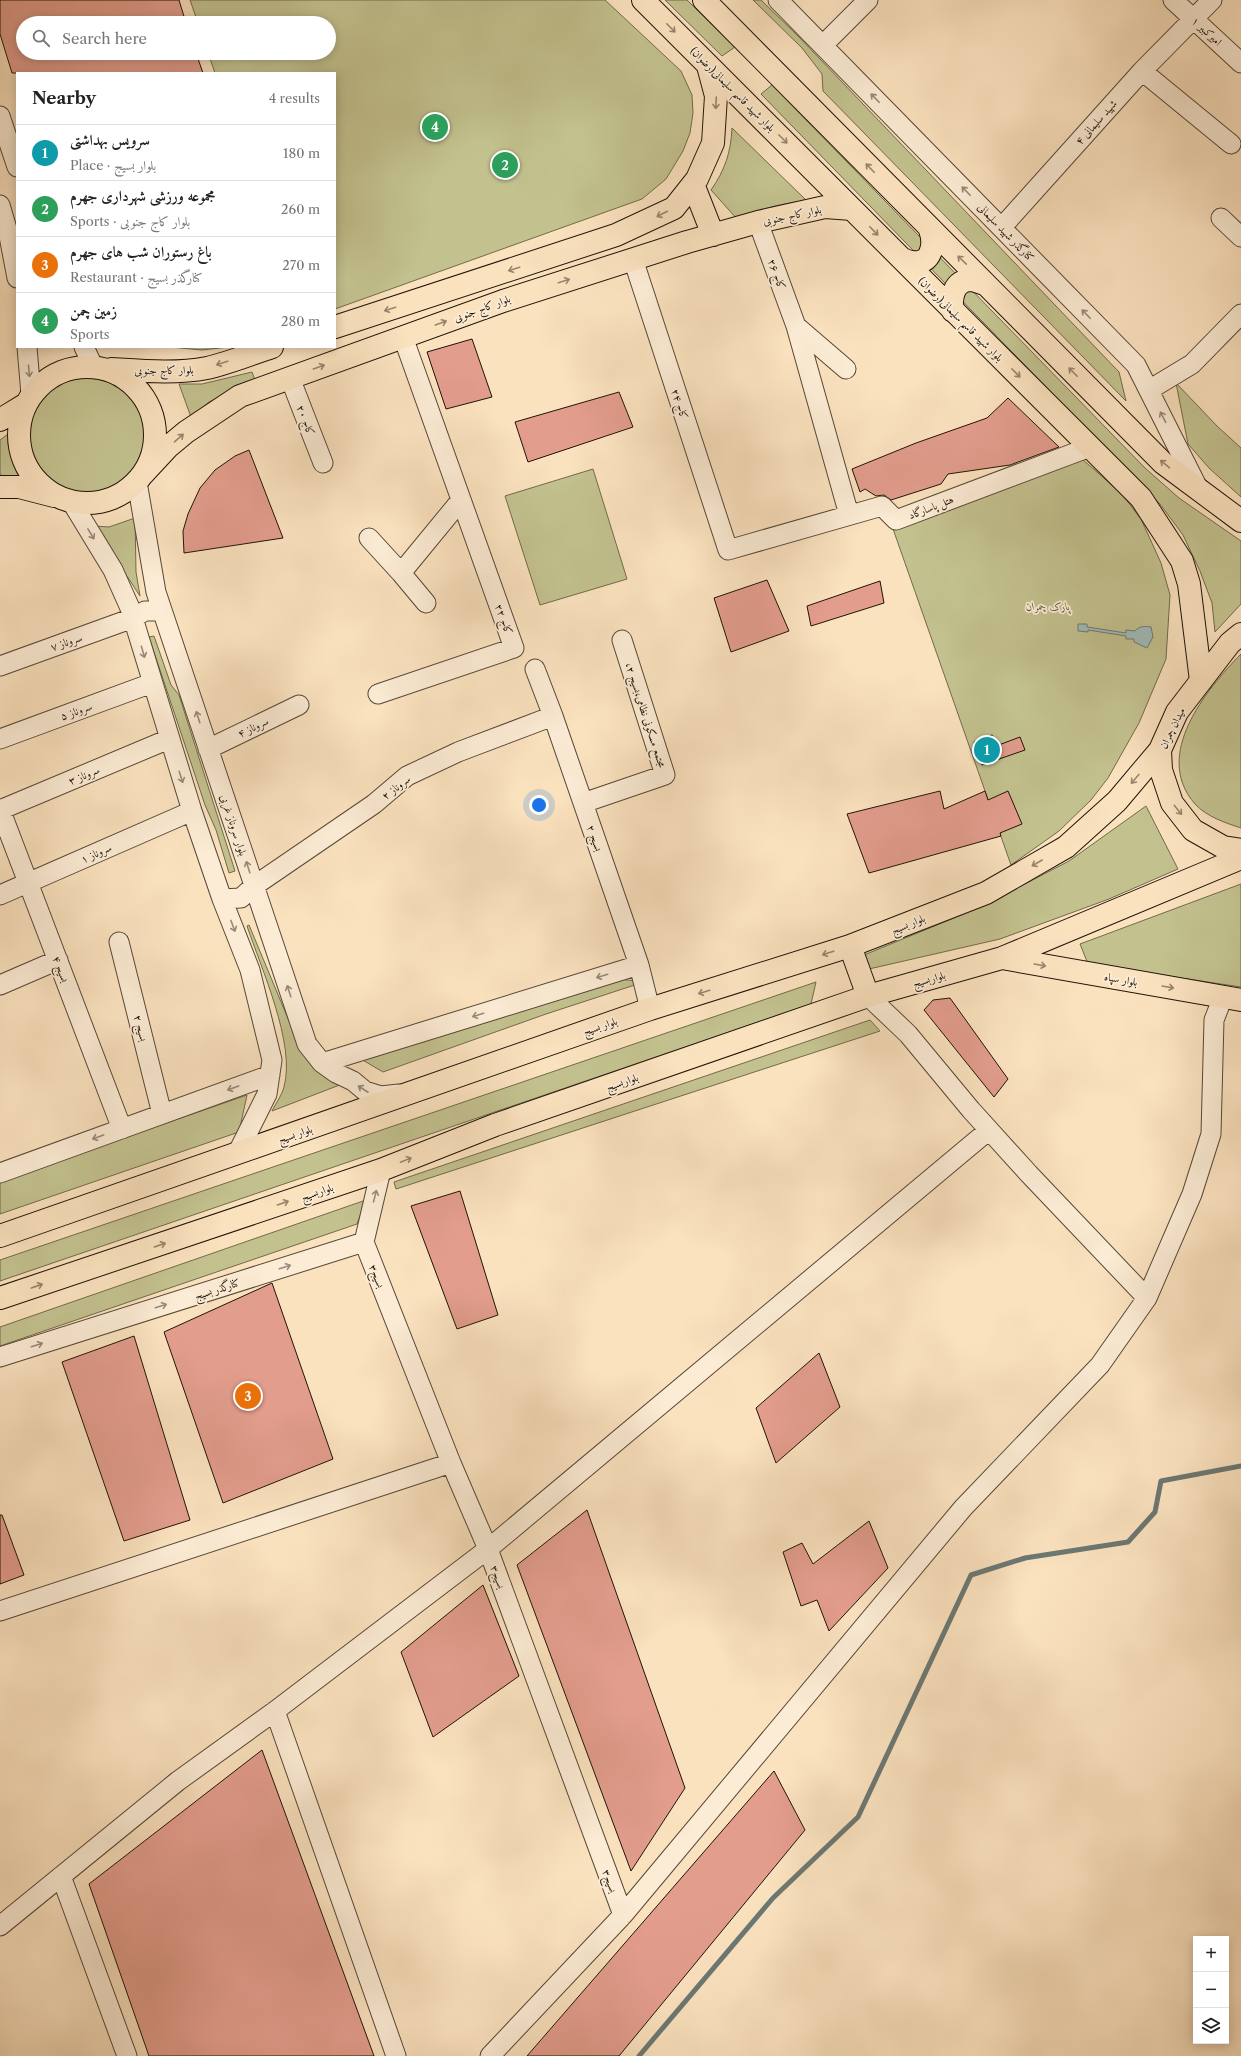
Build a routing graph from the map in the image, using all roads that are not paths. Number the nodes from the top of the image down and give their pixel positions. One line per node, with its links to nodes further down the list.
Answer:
1 (643, 0): 10 (main road, بلوار شهید قاسم سلیمانی(رضوان), one-way to 10)
2 (704, 0): 21 (main road, one-way to 2)
3 (778, 0): 8 (street, کنارگذر شهید سلیمانی)
4 (868, 0): 8 (street)
5 (1173, 0): 7 (street, امیرکبیر ۱)
6 (1212, 0): 7 (street, شهید سلیمانی ۴)
7 (1193, 18): 9 (street, امیرکبیر ۱); 11 (street, شهید سلیمانی ۴)
8 (823, 45): 20 (street, کنارگذر شهید سلیمانی, one-way to 8)
9 (1241, 63)
10 (708, 65): 15 (main road, one-way to 15); 17 (main road, بلوار شهید قاسم سلیمانی(رضوان), one-way to 17)
11 (1142, 71): 13 (street); 20 (street, شهید سلیمانی ۴)
12 (0, 116): 14 (street)
13 (1231, 144)
14 (16, 164)
15 (693, 184): 22 (main road); 32 (main road, one-way to 32)
16 (0, 205): 24 (street)
17 (852, 209): 19 (main road, بلوار کاج جنوبی); 25 (main road, بلوار شهید قاسم سلیمانی(رضوان), one-way to 25)
18 (1221, 218): 23 (street)
19 (758, 222): 22 (main road, بلوار کاج جنوبی); 31 (street, کاج ۲۶)
20 (1002, 227): 40 (street, کنارگذر شهید سلیمانی, one-way to 20)
21 (930, 230): 25 (main road); 28 (main road, one-way to 21)
22 (713, 235): 26 (main road, بلوار کاج جنوبی)
23 (1241, 237)
24 (15, 258): 27 (street)
25 (901, 258): 29 (main road, بلوار شهید قاسم سلیمانی(رضوان))
26 (633, 259): 33 (main road, بلوار کاج جنوبی, one-way to 26); 53 (street, کاج ۲۴)
27 (16, 268)
28 (985, 284): 29 (main road); 47 (main road, one-way to 28)
29 (953, 311): 43 (main road, بلوار شهید قاسم سلیمانی(رضوان), one-way to 43)
30 (1241, 314): 40 (street)
31 (796, 326): 38 (street); 50 (street, کاج ۲۶)
32 (336, 327)
33 (402, 337): 39 (main road, بلوار کاج جنوبی, one-way to 33); 49 (street, کاج ۲۲)
34 (27, 348): 41 (street, one-way to 41)
35 (269, 348): 37 (main road, بلوار کاج جنوبی, one-way to 37)
36 (272, 348): 39 (main road)
37 (92, 360): 41 (main road); 45 (main road)
38 (846, 369)
39 (286, 379): 44 (street, کاج ۲۰); 45 (main road, بلوار کاج جنوبی, one-way to 39)
40 (1149, 390): 47 (street, کنارگذر شهید سلیمانی, one-way to 40)
41 (29, 400): 42 (main road); 48 (main road)
42 (0, 420)
43 (1090, 447): 50 (street, هتل پاسارگاد); 62 (main road, بلوار شهید قاسم سلیمانی(رضوان))
44 (322, 463)
45 (140, 479): 48 (main road); 56 (street, بلوار سروناز غربی)
46 (0, 487): 48 (main road)
47 (1199, 490): 51 (main road)
48 (65, 499): 57 (street, one-way to 57)
49 (461, 500): 54 (street); 64 (street, کاج ۲۲)
50 (849, 515): 53 (street, هتل پاسارگاد)
51 (1241, 521)
52 (369, 538): 54 (street)
53 (728, 550)
54 (401, 573): 55 (street)
55 (426, 603)
56 (162, 611): 57 (street, سروناز ۷); 69 (street, بلوار سروناز غربی, one-way to 56)
57 (133, 618): 60 (street, سروناز ۷); 63 (street, one-way to 63)
58 (1241, 634): 62 (main road, میدان چمران)
59 (622, 640): 71 (street, ،مجتمع مسکونی نظامی،بسیج ۲)
60 (0, 666)
61 (535, 669): 66 (street, بسیج ۲)
62 (1201, 681): 70 (main road, میدان چمران)
63 (152, 683): 67 (street, سروناز ۵); 68 (street)
64 (378, 694)
65 (299, 705): 69 (street, سروناز ۴)
66 (553, 716): 71 (street, بسیج ۲); 77 (street, سروناز ۲)
67 (0, 739)
68 (169, 739): 72 (street, سروناز ۳); 73 (street, one-way to 73)
69 (208, 749): 77 (street, بلوار سروناز غربی, one-way to 69)
70 (1160, 750): 74 (main road, میدان چمران, one-way to 74); 81 (main road, بلوار بسیج, one-way to 81)
71 (583, 803): 84 (street, بسیج ۲)
72 (0, 810): 76 (street, بسیج ۴)
73 (192, 811): 76 (street, سروناز ۱); 79 (street)
74 (1241, 850)
75 (1241, 858): 82 (main road, بلواربسیج)
76 (28, 883): 78 (street, سروناز ۱); 83 (street, بسیج ۴)
77 (254, 886): 79 (street, سروناز ۲); 89 (street, بلوار سروناز غربی, one-way to 77)
78 (0, 895)
79 (222, 899): 90 (street, one-way to 90)
80 (119, 942): 92 (street, بسیج ۲)
81 (850, 946): 86 (main road); 88 (main road, بلوار بسیج, one-way to 88)
82 (1002, 958): 86 (main road, بلواربسیج); 87 (main road, بلوار سپاه, one-way to 87)
83 (58, 960): 85 (street); 93 (street, بسیج ۴)
84 (639, 965): 88 (street, بسیج ۲); 89 (street, one-way to 89)
85 (0, 985)
86 (868, 996): 94 (street); 96 (main road, بلواربسیج, one-way to 86)
87 (1232, 998): 101 (street)
88 (650, 1009): 91 (main road, بلوار بسیج)
89 (322, 1063): 91 (street, بلوار سروناز غربی, one-way to 89)
90 (270, 1075): 92 (street, one-way to 92); 95 (street)
91 (414, 1092): 95 (main road, بلوار بسیج)
92 (162, 1114): 93 (street)
93 (122, 1129): 97 (street, one-way to 97)
94 (989, 1130): 101 (street); 104 (street)
95 (237, 1154): 98 (main road, بلوار بسیج)
96 (381, 1170): 99 (street, one-way to 96); 100 (main road, بلواربسیج, one-way to 96)
97 (0, 1173)
98 (0, 1236)
99 (364, 1242): 102 (street, کنارگذر بسیج, one-way to 99); 103 (street, بسیج۳)
100 (0, 1298)
101 (1147, 1298): 108 (street)
102 (0, 1357)
103 (451, 1463): 104 (street, بسیج۳); 105 (street)
104 (488, 1549): 106 (street); 108 (street, بسیج۳)
105 (0, 1611)
106 (275, 1711): 107 (street); 111 (street)
107 (61, 1876): 109 (street); 110 (street)
108 (623, 1915): 112 (street)
109 (0, 1926)
110 (127, 2056)
111 (396, 2056)
112 (490, 2056)

